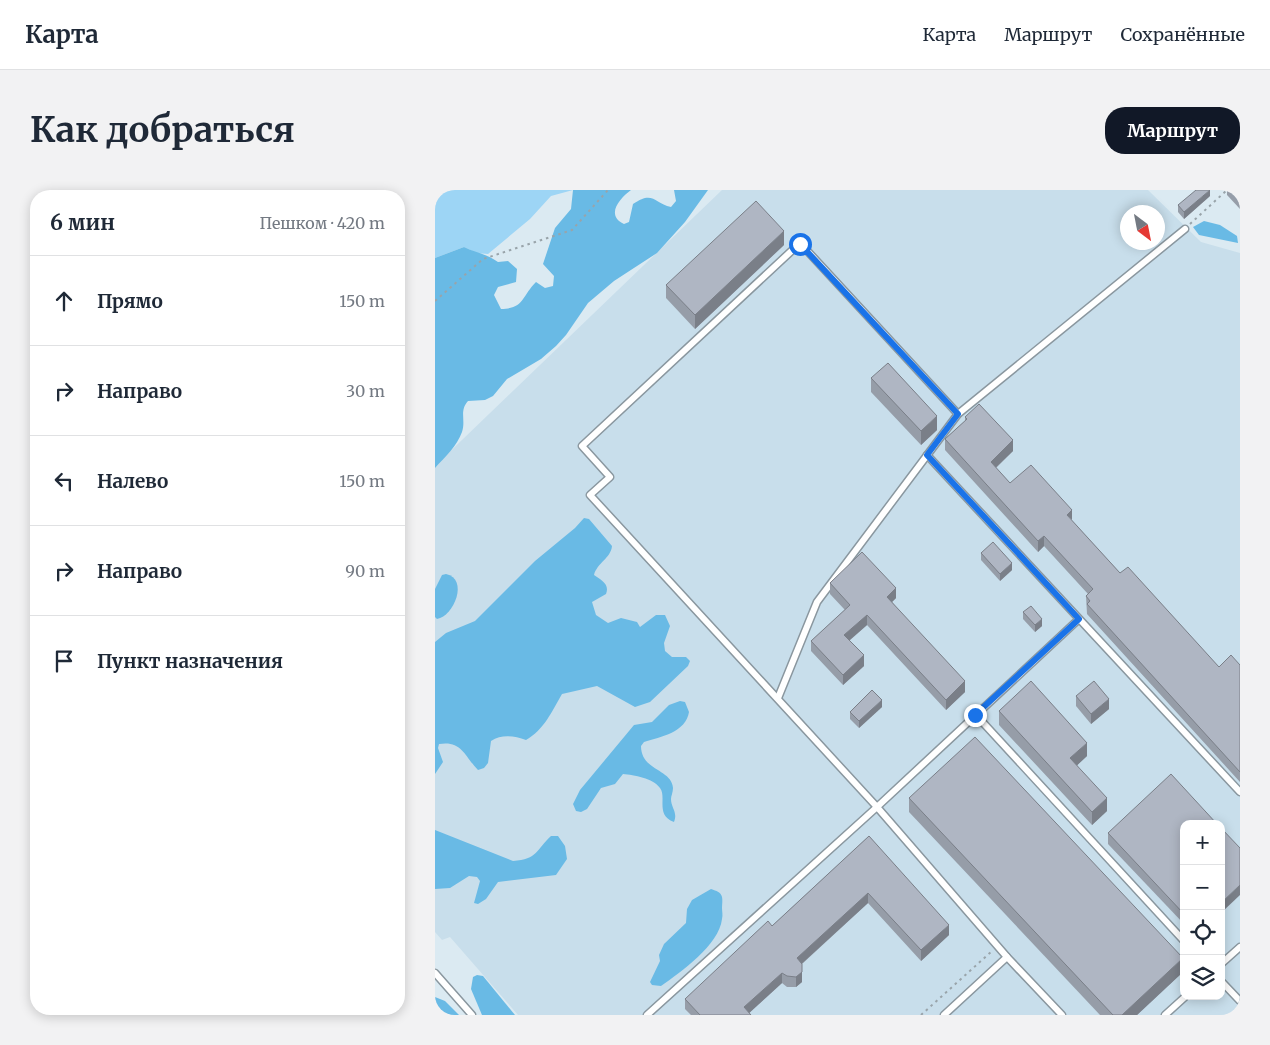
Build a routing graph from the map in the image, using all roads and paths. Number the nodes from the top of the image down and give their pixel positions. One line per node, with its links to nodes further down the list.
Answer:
1 (608, 190): 4 (path)
2 (1227, 190): 3 (path)
3 (1185, 229): 5 (lane)
4 (435, 301)
5 (958, 414): 6 (lane); 8 (lane)
6 (927, 455): 7 (lane); 8 (lane)
7 (1079, 619): 9 (lane); 10 (lane)
8 (777, 698): 11 (lane)
9 (975, 715): 11 (lane); 12 (lane)
10 (1240, 792)
11 (877, 807): 13 (lane); 22 (lane)
12 (1180, 936)
13 (998, 946): 15 (lane); 23 (path)
14 (1240, 947): 16 (lane)
15 (1007, 957): 24 (lane); 25 (lane)
16 (1225, 960)
17 (435, 973): 21 (lane)
18 (1225, 985): 20 (lane)
19 (1182, 1000): 26 (lane)
20 (1240, 1001)
21 (472, 1015)
22 (647, 1015)
23 (921, 1015)
24 (944, 1015)
25 (1062, 1015)
26 (1165, 1015)

